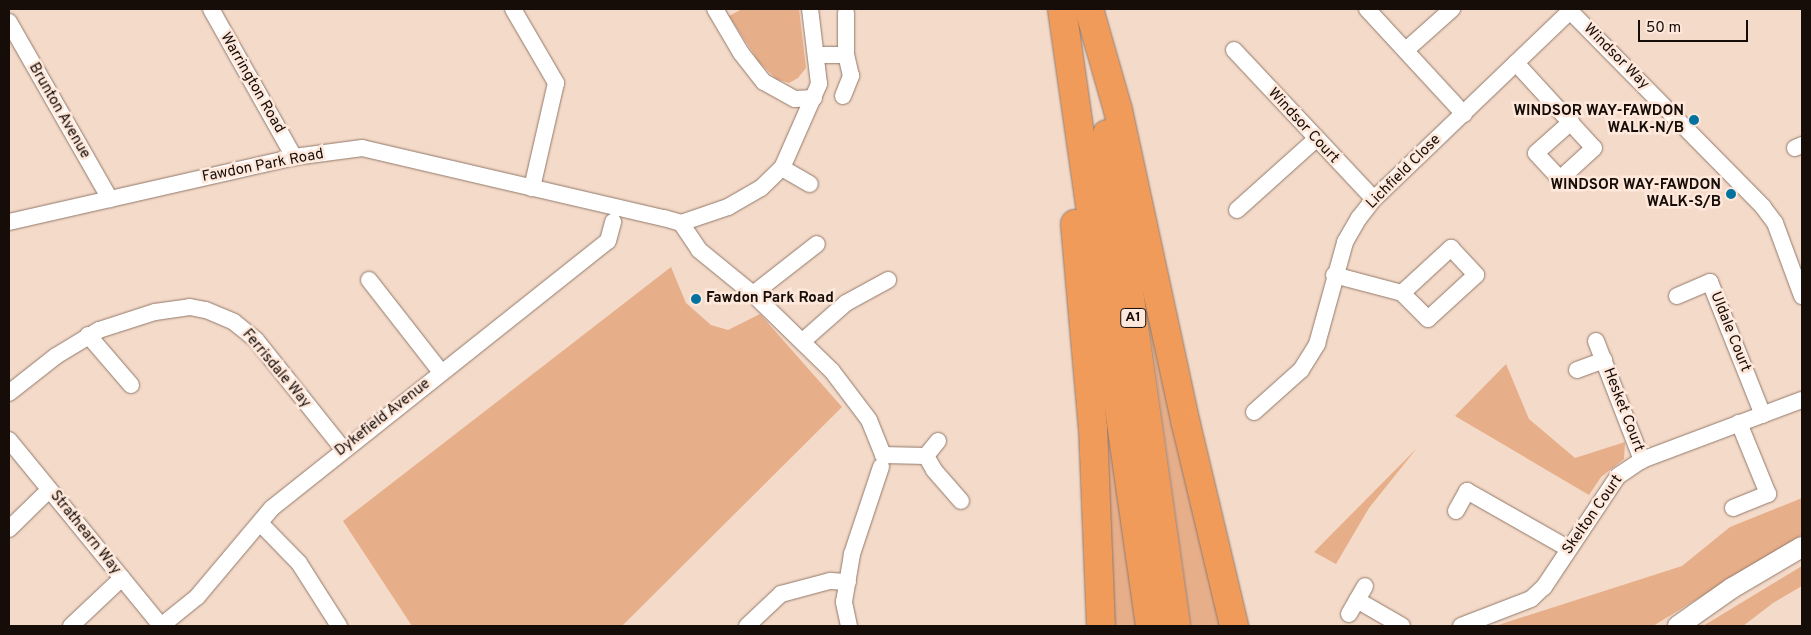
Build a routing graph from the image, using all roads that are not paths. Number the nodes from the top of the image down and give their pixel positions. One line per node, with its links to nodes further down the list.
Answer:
1 (210, 9): 21 (street, Warrington Road)
2 (513, 9): 24 (street)
3 (715, 9): 17 (street)
4 (810, 9): 13 (street)
5 (1367, 9): 12 (street)
6 (1452, 9): 12 (street)
7 (1076, 10): 73 (highway); 74 (highway, A1); 75 (highway, A1); 76 (highway, A1)
8 (1569, 10): 15 (street, Lichfield Close); 35 (street, Windsor Way)
9 (846, 13): 14 (street)
10 (9, 22): 25 (street, Brunton Avenue)
11 (1234, 50): 20 (street, Windsor Court)
12 (1406, 50): 18 (street)
13 (817, 55): 14 (street); 17 (street)
14 (846, 56): 16 (street)
15 (1516, 63): 18 (street, Lichfield Close); 19 (street)
16 (843, 96)
17 (814, 98): 22 (street)
18 (1464, 114): 26 (street, Lichfield Close)
19 (1570, 122)
20 (1315, 140): 26 (street, Windsor Court); 27 (street)
21 (294, 157): 24 (street, Fawdon Park Road); 25 (street, Fawdon Park Road)
22 (782, 168): 23 (street); 30 (street)
23 (810, 184)
24 (532, 188): 30 (street, Fawdon Park Road)
25 (110, 199): 28 (street, Fawdon Park Road)
26 (1374, 199): 32 (street, Lichfield Close)
27 (1237, 210)
28 (9, 222)
29 (613, 222): 44 (street, Dykefield Avenue)
30 (681, 223): 37 (street)
31 (816, 244): 37 (street)
32 (1334, 275): 36 (street); 48 (street, Lichfield Close)
33 (369, 280): 44 (street)
34 (888, 280): 40 (street)
35 (1800, 286)
36 (1402, 293)
37 (753, 294): 40 (street)
38 (1677, 296): 49 (street, Uldale Court)
39 (88, 335): 45 (street); 46 (street, Ferrisdale Way); 53 (street, Ferrisdale Way)
40 (804, 340): 56 (street)
41 (1596, 341): 42 (street, Hesket Court)
42 (1604, 360): 43 (street, Hesket Court); 55 (street, Hesket Court)
43 (1577, 370)
44 (441, 372): 53 (street, Dykefield Avenue)
45 (131, 385)
46 (9, 393)
47 (1802, 400): 49 (street, Skelton Court)
48 (1254, 412)
49 (1763, 415): 50 (street, Skelton Court)
50 (1739, 423): 55 (street, Skelton Court); 59 (street)
51 (9, 440): 57 (street, Strathearn Way)
52 (938, 441): 54 (street)
53 (343, 449): 61 (street, Dykefield Avenue)
54 (926, 456): 56 (street); 58 (street)
55 (1642, 460): 64 (street, Skelton Court)
56 (882, 461): 66 (street)
57 (49, 490): 62 (street); 65 (street, Strathearn Way)
58 (961, 502)
59 (1733, 508)
60 (1456, 511): 64 (street)
61 (260, 523): 69 (street, Dykefield Avenue); 70 (street)
62 (9, 529)
63 (1802, 547): 79 (street)
64 (1569, 549): 78 (street, Skelton Court)
65 (122, 578): 68 (street); 69 (street, Strathearn Way)
66 (848, 582): 71 (street); 72 (street)
67 (1357, 600): 77 (street)
68 (71, 626)
69 (161, 626)
70 (339, 626)
71 (747, 626)
72 (849, 626)
73 (1101, 626)
74 (1150, 626)
75 (1176, 626)
76 (1234, 626)
77 (1402, 626)
78 (1461, 626)
79 (1678, 626)

